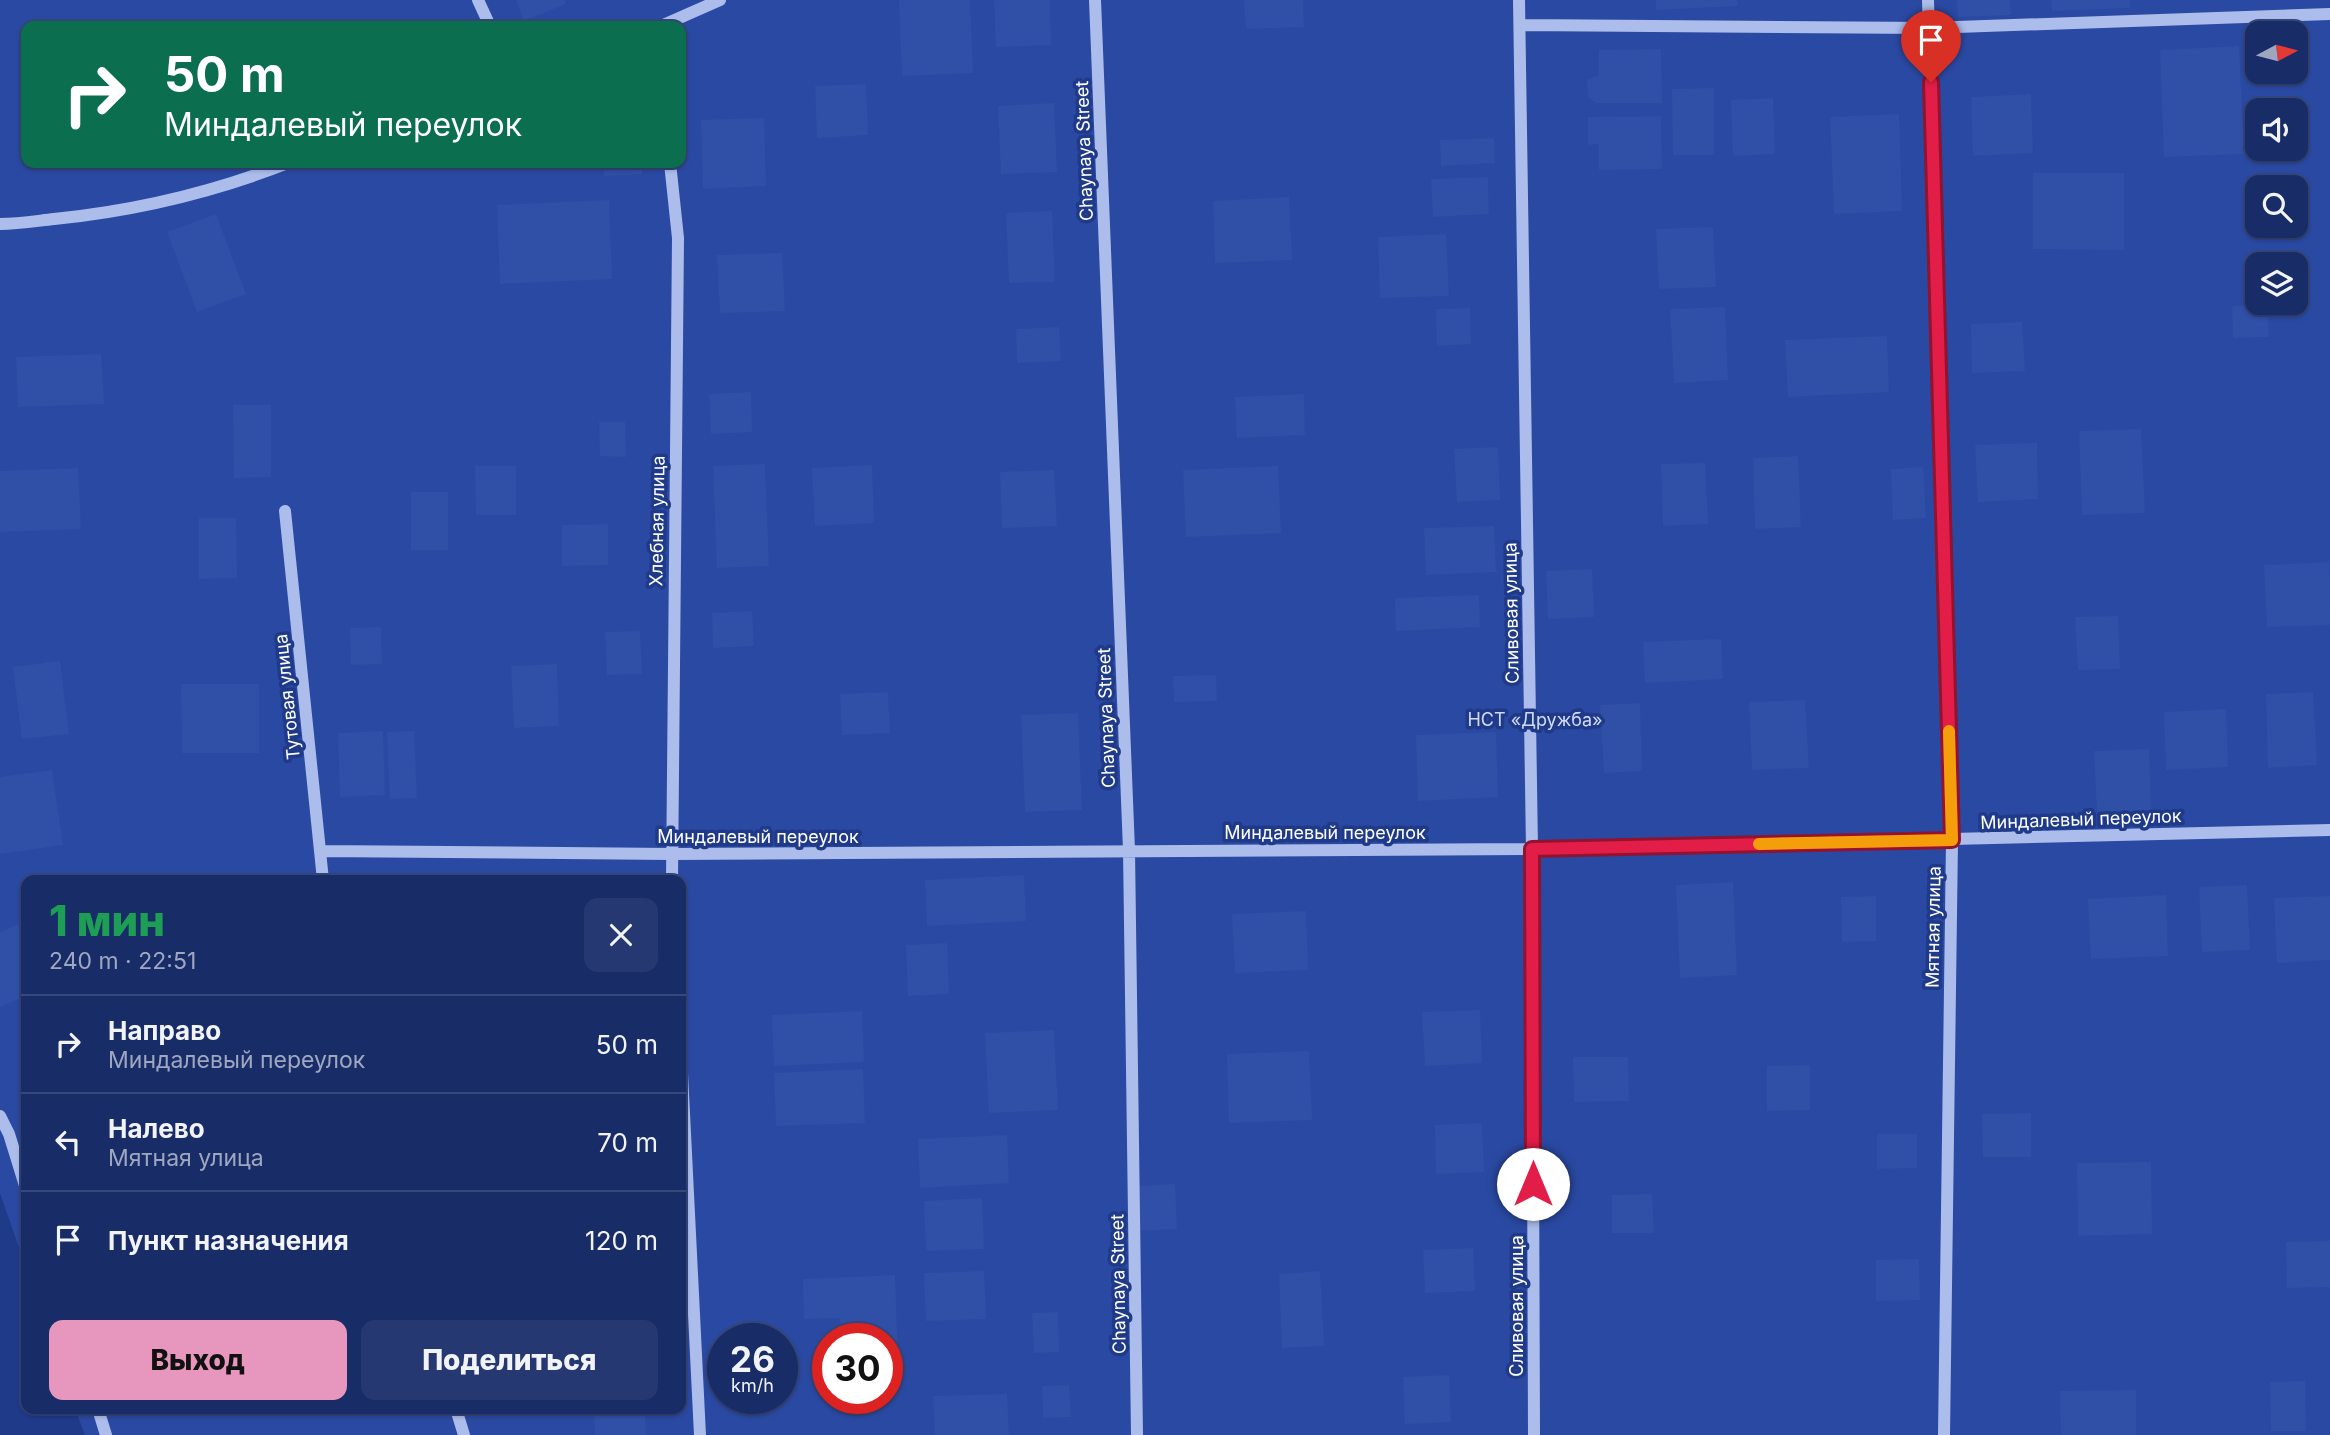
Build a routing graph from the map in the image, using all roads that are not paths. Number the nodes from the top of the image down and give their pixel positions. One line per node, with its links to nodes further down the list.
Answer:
1 (478, 0): 7 (street)
2 (720, 0): 8 (street)
3 (1095, 0): 18 (street, Chaynaya Street)
4 (1519, 0): 9 (street, Сливовая улица)
5 (1928, 0): 10 (street, Мятная улица)
6 (2330, 14): 10 (street)
7 (488, 21)
8 (672, 21)
9 (1520, 25): 10 (street); 17 (street, Сливовая улица)
10 (1929, 28): 16 (street, Мятная улица)
11 (276, 168): 13 (street)
12 (671, 168): 20 (street, Хлебная улица)
13 (0, 224)
14 (285, 511): 19 (street, Тутовая улица)
15 (2330, 830): 16 (street, Миндалевый переулок)
16 (1952, 840): 17 (street, Миндалевый переулок); 33 (street, Мятная улица)
17 (1532, 849): 18 (street, Миндалевый переулок); 32 (street, Сливовая улица)
18 (1129, 850): 20 (street, Миндалевый переулок); 31 (street, Chaynaya Street)
19 (321, 851): 20 (street, Миндалевый переулок); 21 (street, Тутовая улица)
20 (671, 854): 22 (street, Хлебная улица)
21 (323, 875)
22 (672, 875)
23 (0, 1115): 25 (street)
24 (686, 1154): 30 (street)
25 (21, 1173)
26 (100, 1414): 28 (street)
27 (458, 1414): 29 (street)
28 (106, 1435)
29 (464, 1435)
30 (700, 1435)
31 (1137, 1435)
32 (1534, 1435)
33 (1944, 1435)

